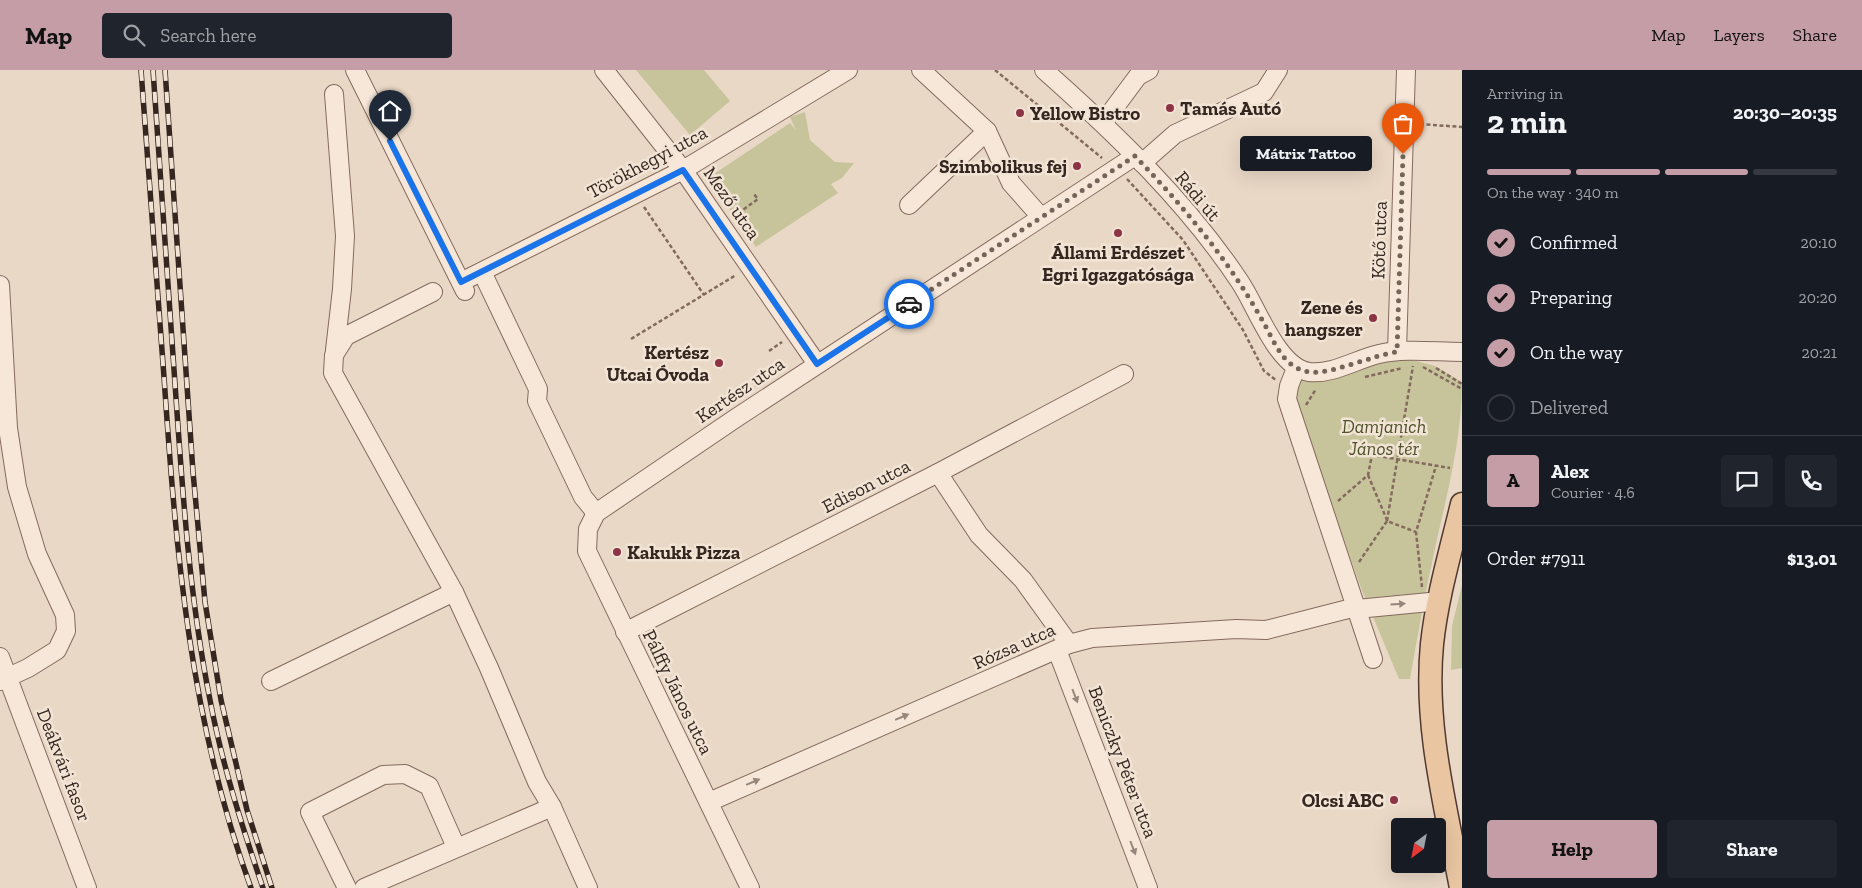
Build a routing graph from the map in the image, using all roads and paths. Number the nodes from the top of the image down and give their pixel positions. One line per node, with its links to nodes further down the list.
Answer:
1 (355, 70): 21 (street, Törökhegyi utca)
2 (604, 70): 15 (street, Mező utca)
3 (848, 70): 15 (street, Törökhegyi utca)
4 (921, 70): 13 (street)
5 (1044, 70): 11 (street, Rádi út)
6 (1148, 70): 11 (street)
7 (1278, 70): 14 (street, Kertész utca)
8 (1406, 70): 10 (street, Kötő utca)
9 (334, 94): 29 (street)
10 (1404, 122): 12 (path); 27 (street, Kötő utca)
11 (1103, 123): 14 (street, Rádi út)
12 (1462, 127)
13 (987, 132): 17 (street); 19 (street)
14 (1138, 160): 19 (street, Kertész utca); 32 (street, Rádi út)
15 (683, 170): 20 (street, Mező utca); 21 (street, Törökhegyi utca)
16 (753, 193): 20 (path)
17 (909, 205)
18 (646, 210): 25 (path)
19 (1041, 217): 30 (street, Kertész utca)
20 (721, 225): 30 (street, Mező utca)
21 (482, 272): 45 (street)
22 (739, 274): 25 (path)
23 (0, 285): 56 (street)
24 (433, 292): 29 (street)
25 (704, 295): 26 (path)
26 (631, 339)
27 (1397, 352): 28 (street); 32 (street)
28 (1462, 352)
29 (334, 355): 49 (street)
30 (817, 364): 45 (street, Kertész utca)
31 (1413, 366): 34 (path); 35 (path); 38 (path)
32 (1296, 368): 51 (street)
33 (1124, 374): 41 (street, Edison utca)
34 (1359, 378)
35 (1462, 384)
36 (1318, 387): 37 (path)
37 (1305, 410)
38 (1399, 460): 39 (path); 42 (path); 46 (path)
39 (1436, 466): 40 (path); 47 (path)
40 (1450, 468)
41 (938, 472): 52 (street, Edison utca); 53 (street, Beniczky Péter utca)
42 (1368, 475): 43 (path); 46 (path)
43 (1338, 501)
44 (1462, 504): 50 (main road)
45 (596, 513): 52 (street, Pálffy János utca)
46 (1387, 521): 47 (path); 48 (path)
47 (1416, 532): 50 (path)
48 (1359, 562)
49 (454, 592): 57 (street); 59 (street)
50 (1431, 596): 51 (street, one-way to 50); 68 (main road)
51 (1357, 608): 53 (street, Rózsa utca); 55 (street)
52 (625, 632): 58 (street, Pálffy János utca)
53 (1063, 647): 58 (street, Rózsa utca, one-way to 53); 67 (street, Beniczky Péter utca, one-way to 67)
54 (0, 657): 56 (street, Deákvári fasor)
55 (1373, 659)
56 (4, 679): 62 (street, Deákvári fasor)
57 (271, 681)
58 (709, 802): 66 (street, Pálffy János utca)
59 (552, 807): 60 (street); 65 (street)
60 (456, 847): 61 (street); 63 (street)
61 (394, 882): 64 (street)
62 (88, 888)
63 (347, 888)
64 (364, 888)
65 (588, 888)
66 (750, 888)
67 (1148, 888)
68 (1461, 888)

